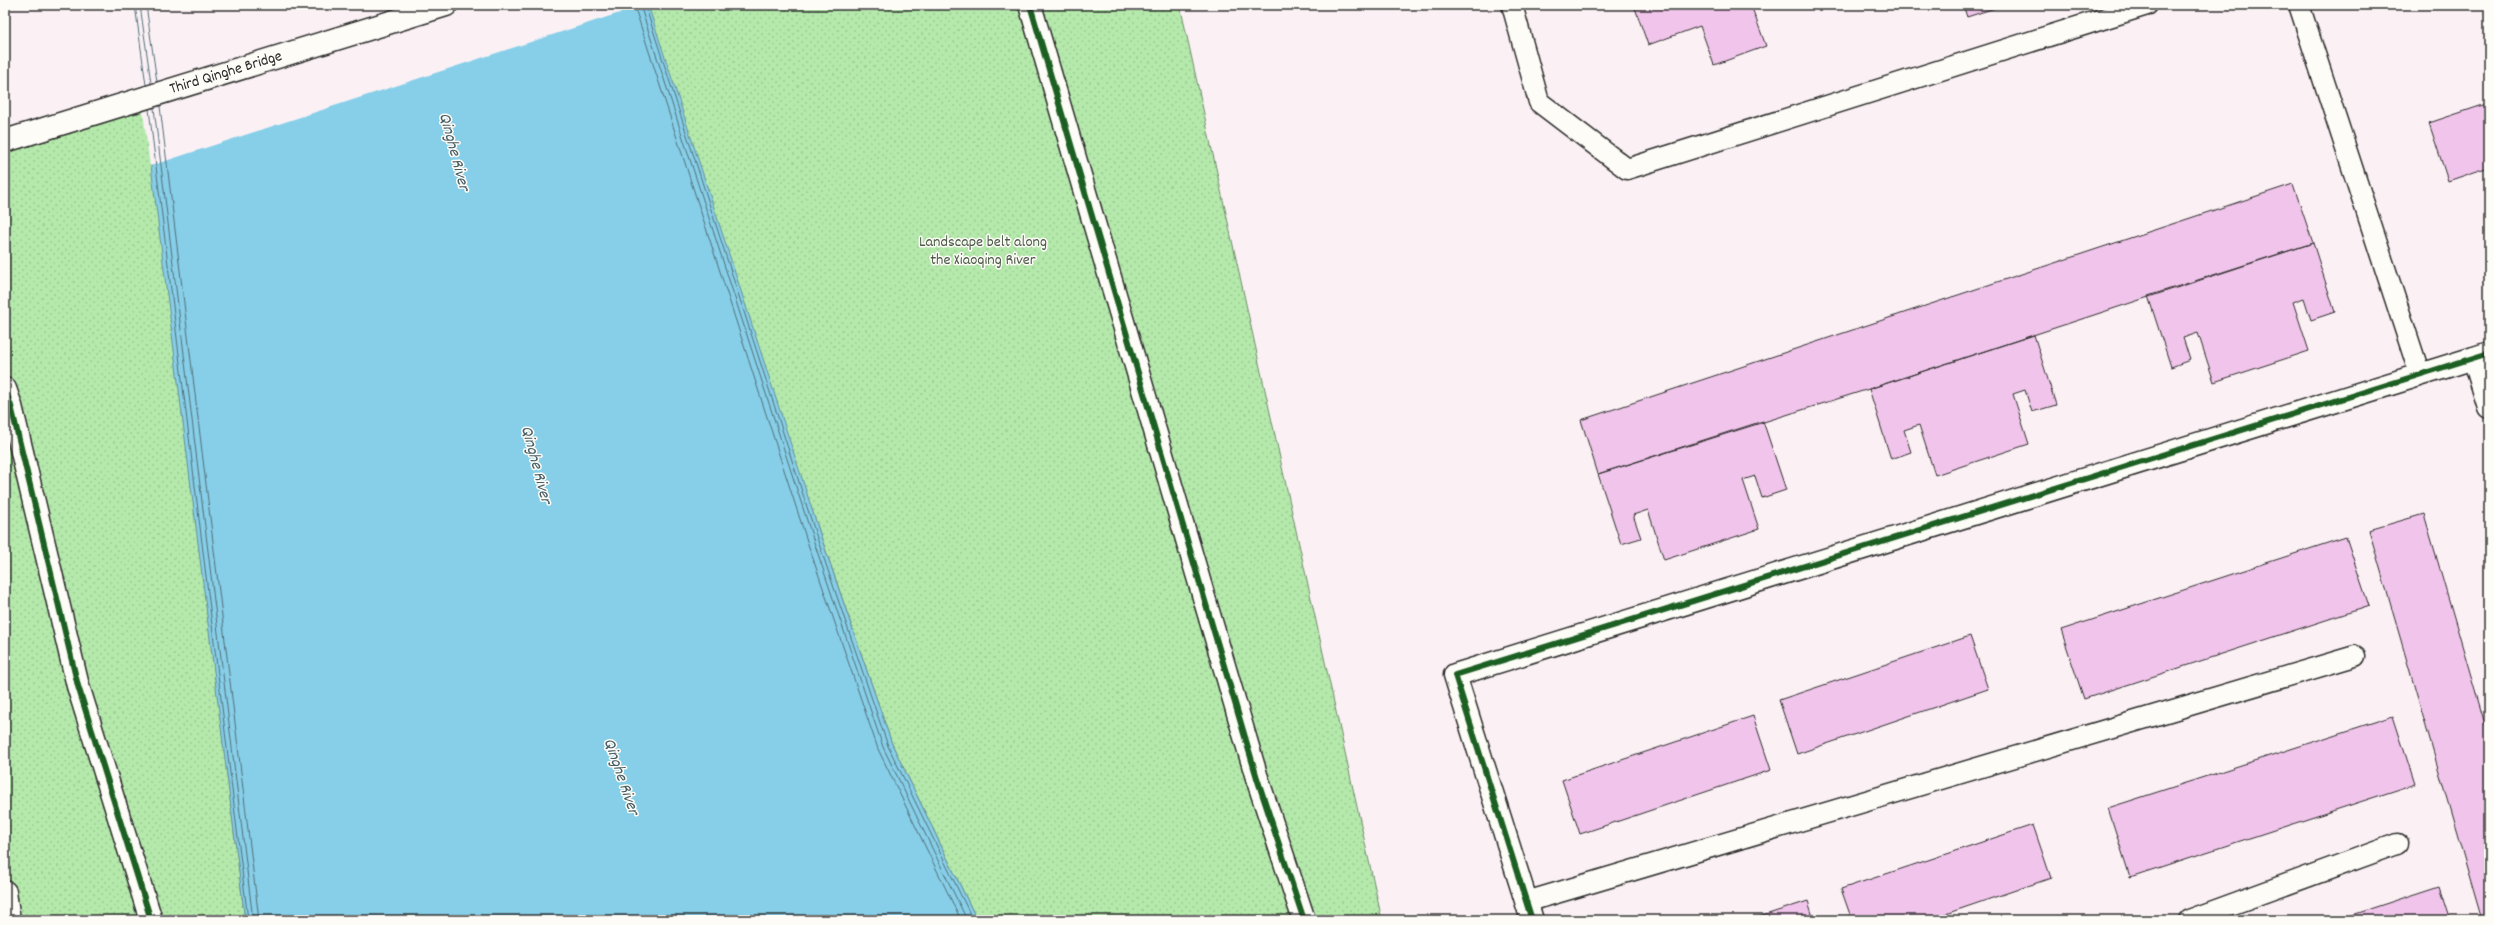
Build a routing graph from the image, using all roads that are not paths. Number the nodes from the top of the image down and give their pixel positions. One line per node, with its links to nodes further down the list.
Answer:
1 (446, 5): 6 (main road, Third Qinghe Bridge)
2 (1030, 5): 17 (main road)
3 (1512, 5): 4 (lane)
4 (2147, 5)
5 (2299, 5): 8 (lane)
6 (5, 141)
7 (2482, 356): 8 (main road); 10 (main road)
8 (2420, 375): 14 (main road)
9 (5, 389): 16 (main road)
10 (2489, 407)
11 (2355, 656): 14 (lane)
12 (2396, 844): 18 (lane)
13 (5, 892): 15 (main road)
14 (1529, 911)
15 (9, 920)
16 (151, 920)
17 (1304, 920)
18 (2189, 920)

